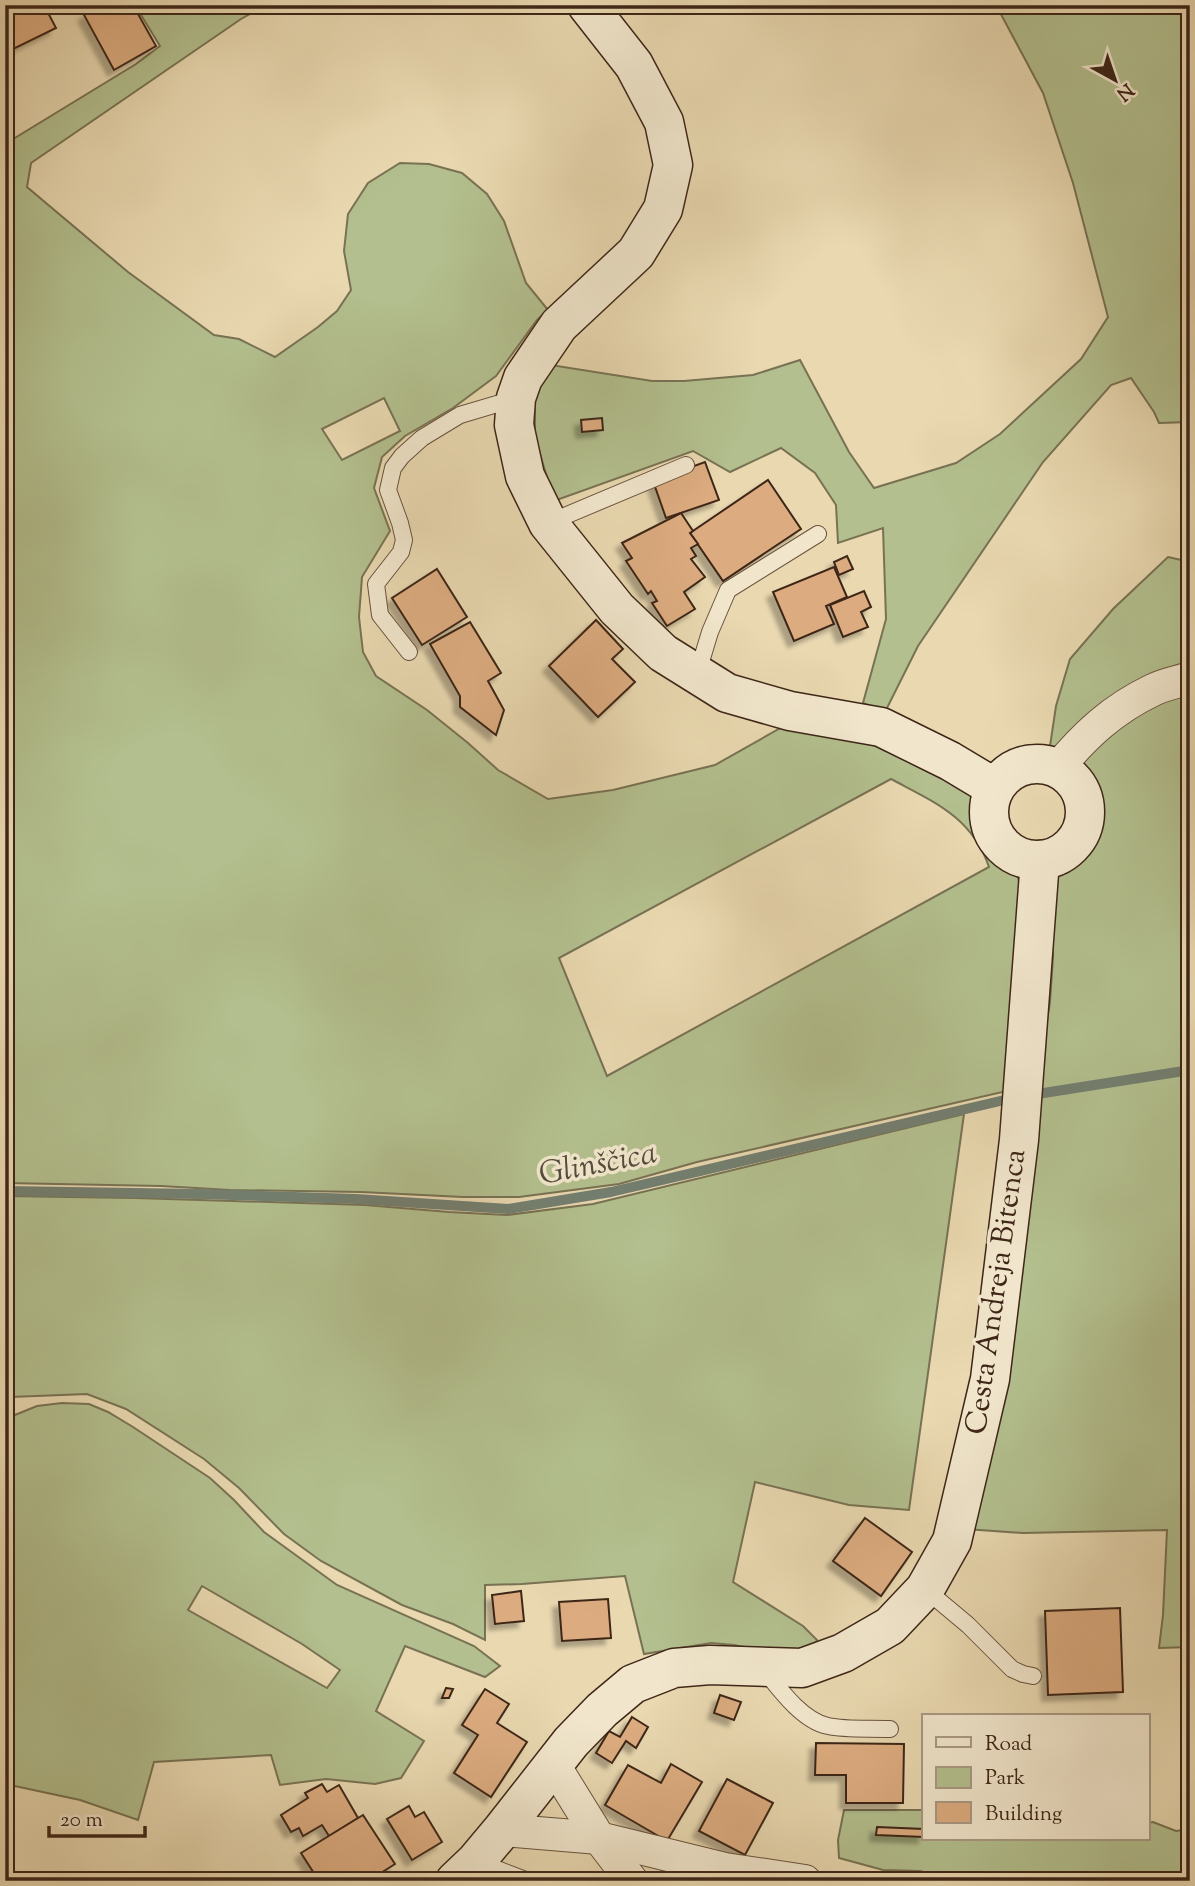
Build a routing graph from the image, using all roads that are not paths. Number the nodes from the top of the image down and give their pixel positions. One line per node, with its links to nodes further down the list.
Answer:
1 (587, 5): 2 (street)
2 (516, 398): 4 (street); 6 (lane)
3 (686, 465): 4 (lane)
4 (548, 523): 7 (street)
5 (818, 534): 7 (lane)
6 (409, 652)
7 (697, 675): 10 (street)
8 (1190, 678): 9 (street)
9 (1057, 769): 10 (street); 11 (street)
10 (995, 788): 11 (street)
11 (1040, 860): 12 (street, Cesta Andreja Bitenca)
12 (925, 1589): 13 (street, Cesta Andreja Bitenca); 14 (lane)
13 (762, 1667): 15 (lane); 16 (street, Cesta Andreja Bitenca)
14 (1033, 1676)
15 (890, 1728)
16 (554, 1765): 17 (street, Cesta Andreja Bitenca); 18 (street)
17 (502, 1830): 18 (street); 19 (street, Cesta Andreja Bitenca)
18 (598, 1838): 21 (street); 22 (street)
19 (465, 1871): 20 (lane)
20 (528, 1881)
21 (632, 1881)
22 (805, 1881)

